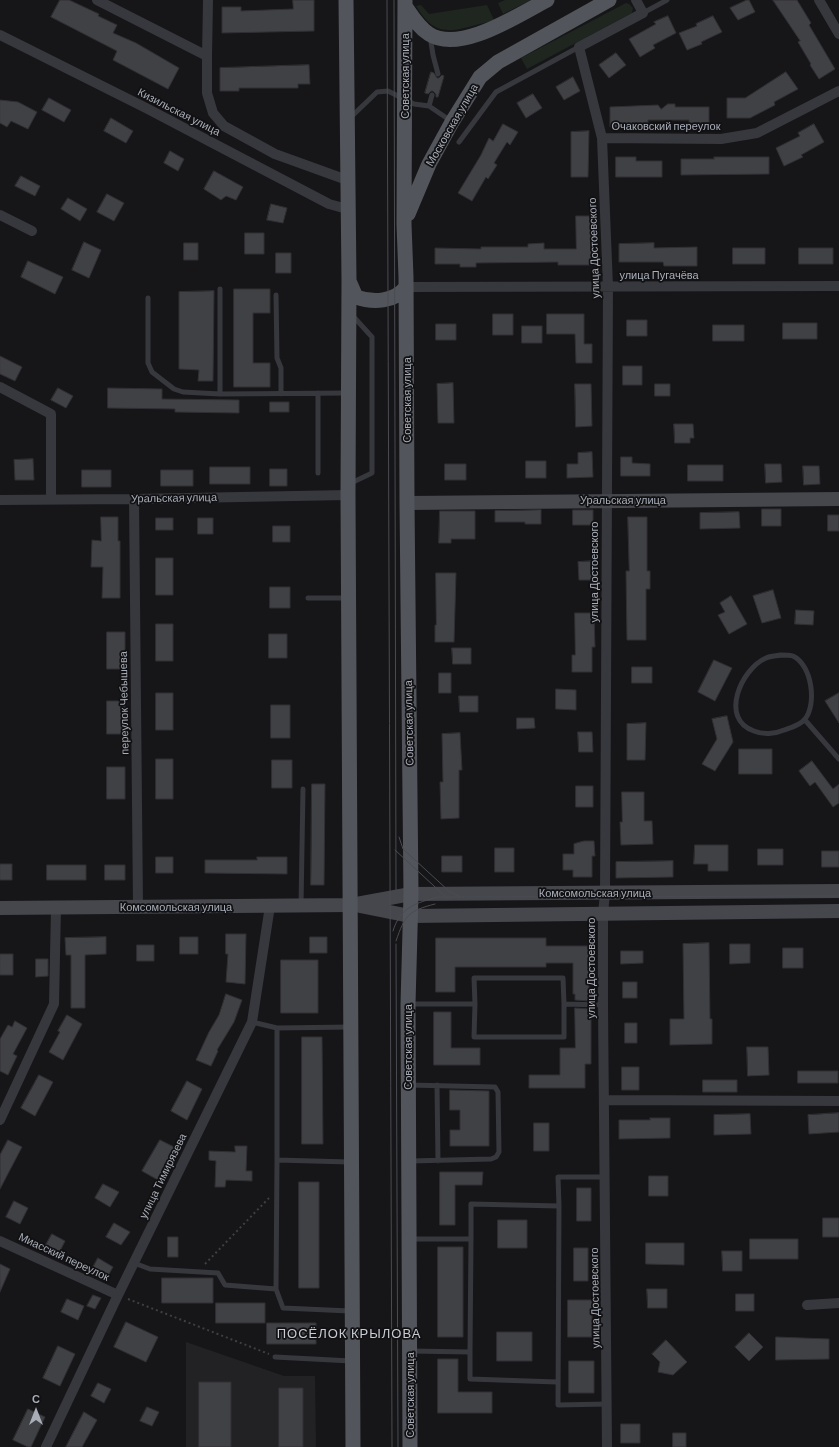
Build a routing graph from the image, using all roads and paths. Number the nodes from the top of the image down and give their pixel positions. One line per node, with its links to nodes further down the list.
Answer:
1 (97, 0): 15 (street)
2 (208, 0): 15 (street)
3 (346, 0): 21 (main road)
4 (547, 0): 11 (main road)
5 (609, 0): 22 (main road, Московская улица)
6 (636, 0): 10 (street)
7 (667, 0): 10 (lane)
8 (819, 0): 12 (street)
9 (405, 3): 11 (main road); 19 (main road, Советская улица)
10 (642, 12): 14 (street)
11 (430, 34): 16 (lane)
12 (839, 34)
13 (0, 35): 26 (street, Кизильская улица)
14 (579, 47): 23 (street, улица Достоевского); 24 (lane)
15 (207, 56): 25 (street)
16 (438, 74)
17 (839, 90): 23 (street, Очаковский переулок)
18 (432, 96): 20 (lane)
19 (405, 100): 20 (lane); 21 (lane); 28 (main road, Советская улица)
20 (429, 106): 22 (lane)
21 (347, 120): 25 (main road)
22 (452, 122): 28 (main road, Московская улица)
23 (602, 138): 33 (street, улица Достоевского)
24 (459, 142)
25 (347, 180): 26 (main road)
26 (347, 209): 30 (main road)
27 (0, 215): 29 (street)
28 (404, 224): 32 (main road, Советская улица)
29 (32, 230)
30 (349, 280): 32 (main road); 37 (main road)
31 (839, 286): 33 (street, улица Пугачёва)
32 (406, 287): 33 (street, улица Пугачёва); 50 (main road, Советская улица)
33 (608, 287): 49 (street, улица Достоевского)
34 (220, 289): 41 (lane)
35 (276, 295): 42 (lane)
36 (148, 298): 41 (lane)
37 (349, 311): 40 (main road); 44 (lane)
38 (0, 387): 45 (street)
39 (318, 393): 40 (lane); 42 (lane); 43 (lane)
40 (348, 393): 44 (main road)
41 (220, 394): 42 (lane)
42 (282, 394)
43 (318, 473)
44 (348, 489): 46 (street, Уральская улица); 52 (main road)
45 (51, 499): 46 (street, Уральская улица); 48 (street, Уральская улица)
46 (134, 499): 60 (street, переулок Чебышева)
47 (839, 499): 49 (main road, Уральская улица)
48 (0, 500)
49 (606, 500): 50 (main road, Уральская улица); 57 (street, улица Достоевского)
50 (407, 503): 58 (main road, Советская улица)
51 (308, 598): 52 (lane)
52 (349, 598): 59 (main road)
53 (805, 720): 53 (lane); 54 (lane)
54 (839, 759)
55 (303, 789): 62 (lane)
56 (839, 892): 57 (main road, Комсомольская улица)
57 (605, 893): 58 (main road, Комсомольская улица); 66 (street, улица Достоевского)
58 (411, 894): 59 (main road, Комсомольская улица); 67 (main road, Советская улица)
59 (351, 905): 62 (main road, Комсомольская улица); 67 (main road, Комсомольская улица); 73 (main road)
60 (138, 906): 61 (main road, Комсомольская улица); 64 (main road, Комсомольская улица)
61 (270, 906): 62 (main road, Комсомольская улица); 72 (street, улица Тимирязева)
62 (301, 906)
63 (0, 908): 64 (main road, Комсомольская улица)
64 (56, 908): 79 (street)
65 (839, 911): 66 (main road, Комсомольская улица)
66 (603, 914): 67 (main road, Комсомольская улица); 71 (street, улица Достоевского)
67 (410, 916): 68 (main road, Советская улица)
68 (408, 1004): 69 (lane); 75 (main road, Советская улица)
69 (474, 1004): 70 (lane); 70 (lane)
70 (564, 1004): 71 (lane)
71 (603, 1004): 77 (street, улица Достоевского)
72 (252, 1022): 74 (lane); 90 (street, улица Тимирязева)
73 (352, 1027): 74 (lane); 83 (main road)
74 (277, 1028): 80 (lane)
75 (408, 1085): 76 (lane); 81 (main road, Советская улица)
76 (437, 1085): 82 (lane); 82 (lane)
77 (605, 1100): 78 (street); 84 (street, улица Достоевского)
78 (839, 1101)
79 (0, 1120)
80 (277, 1160): 83 (lane); 85 (lane)
81 (409, 1161): 82 (lane); 87 (main road, Советская улица)
82 (438, 1161)
83 (352, 1162): 96 (main road)
84 (605, 1177): 86 (lane); 102 (street, улица Достоевского)
85 (277, 1190): 91 (path); 92 (lane)
86 (559, 1206): 88 (lane); 101 (lane)
87 (410, 1239): 88 (lane); 97 (main road, Советская улица)
88 (471, 1239): 98 (lane)
89 (0, 1241): 93 (street, Миасский переулок)
90 (134, 1263): 91 (lane); 93 (street, улица Тимирязева)
91 (197, 1272): 92 (lane)
92 (276, 1289): 96 (lane)
93 (118, 1295): 99 (path); 103 (street, улица Тимирязева)
94 (839, 1303): 95 (street)
95 (807, 1305)
96 (353, 1311): 100 (main road)
97 (410, 1351): 98 (lane); 105 (main road, Советская улица)
98 (470, 1352): 101 (lane)
99 (275, 1357): 100 (lane)
100 (353, 1361): 104 (main road)
101 (557, 1382): 102 (lane)
102 (608, 1404): 106 (street, улица Достоевского)
103 (46, 1447)
104 (353, 1447)
105 (410, 1447)
106 (607, 1447)

